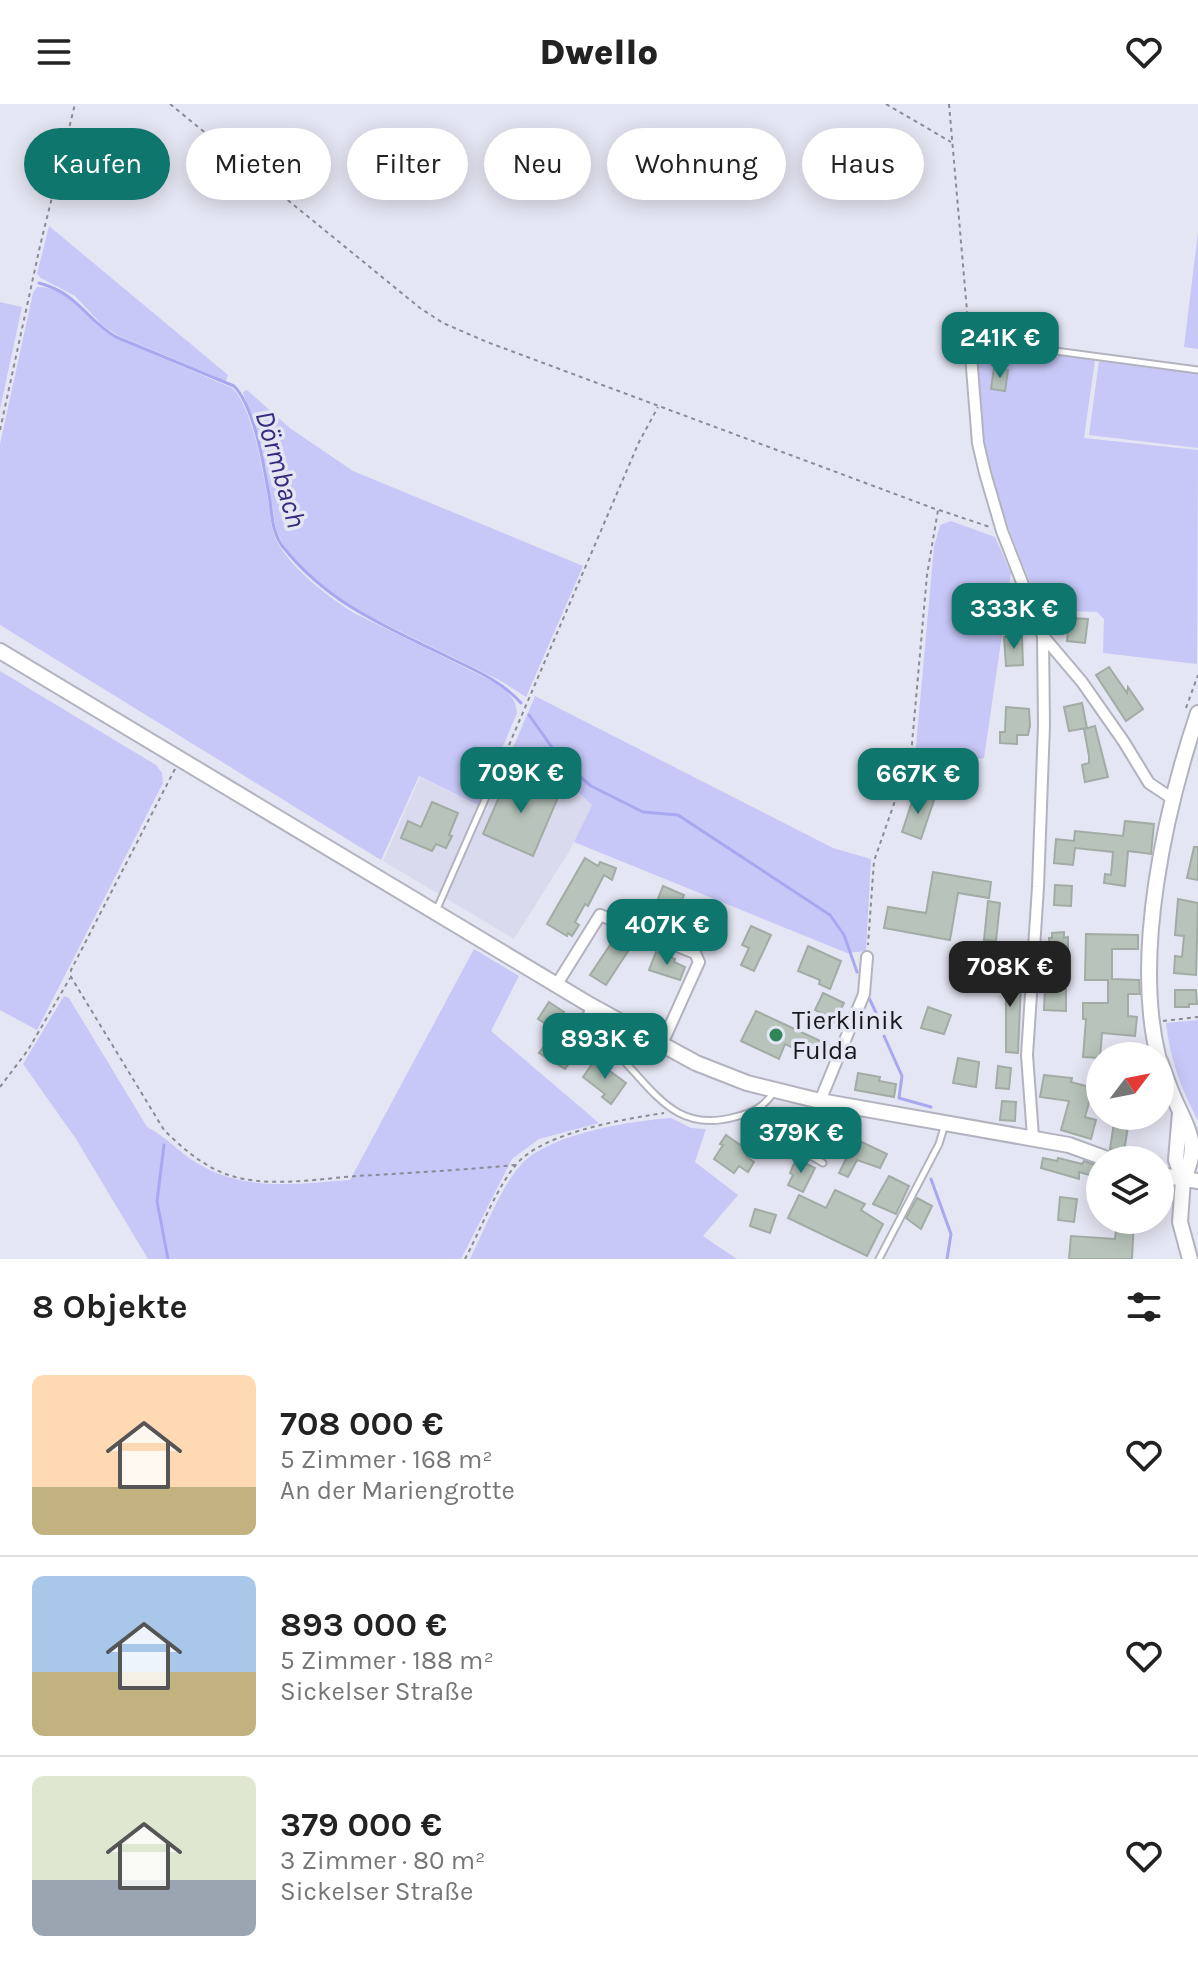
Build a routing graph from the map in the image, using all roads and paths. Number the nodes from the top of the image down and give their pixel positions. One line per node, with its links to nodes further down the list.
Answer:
1 (75, 104): 9 (path)
2 (170, 104): 8 (path)
3 (886, 104): 5 (path)
4 (949, 104): 5 (path)
5 (952, 143): 6 (path)
6 (970, 343): 7 (lane); 11 (street)
7 (1198, 370)
8 (659, 406): 10 (path); 15 (path)
9 (0, 430)
10 (938, 510): 11 (path); 19 (path)
11 (1002, 531): 12 (street)
12 (1043, 636): 17 (street); 35 (street)
13 (0, 651): 16 (main road)
14 (1198, 713): 17 (main road)
15 (505, 754): 18 (lane)
16 (180, 759): 18 (main road); 20 (path)
17 (1173, 799): 24 (main road)
18 (430, 908): 21 (main road)
19 (867, 957): 30 (street)
20 (71, 977): 27 (path); 39 (path)
21 (557, 984): 22 (main road); 26 (street)
22 (590, 1005): 26 (main road); 32 (lane)
23 (1198, 1017): 24 (path)
24 (1152, 1022): 25 (main road)
25 (1156, 1042)
26 (661, 1046): 28 (main road)
27 (0, 1087)
28 (775, 1091): 30 (main road); 31 (lane)
29 (1174, 1097): 33 (main road)
30 (820, 1101): 34 (main road)
31 (763, 1108): 32 (lane); 38 (lane)
32 (672, 1111): 39 (path)
33 (1180, 1112): 37 (main road); 40 (main road)
34 (946, 1123): 35 (main road); 42 (lane)
35 (1033, 1137): 36 (main road)
36 (1086, 1151)
37 (1197, 1152): 40 (main road)
38 (823, 1163)
39 (515, 1165): 41 (path)
40 (1191, 1180): 43 (main road)
41 (465, 1259)
42 (879, 1259)
43 (1190, 1259)

